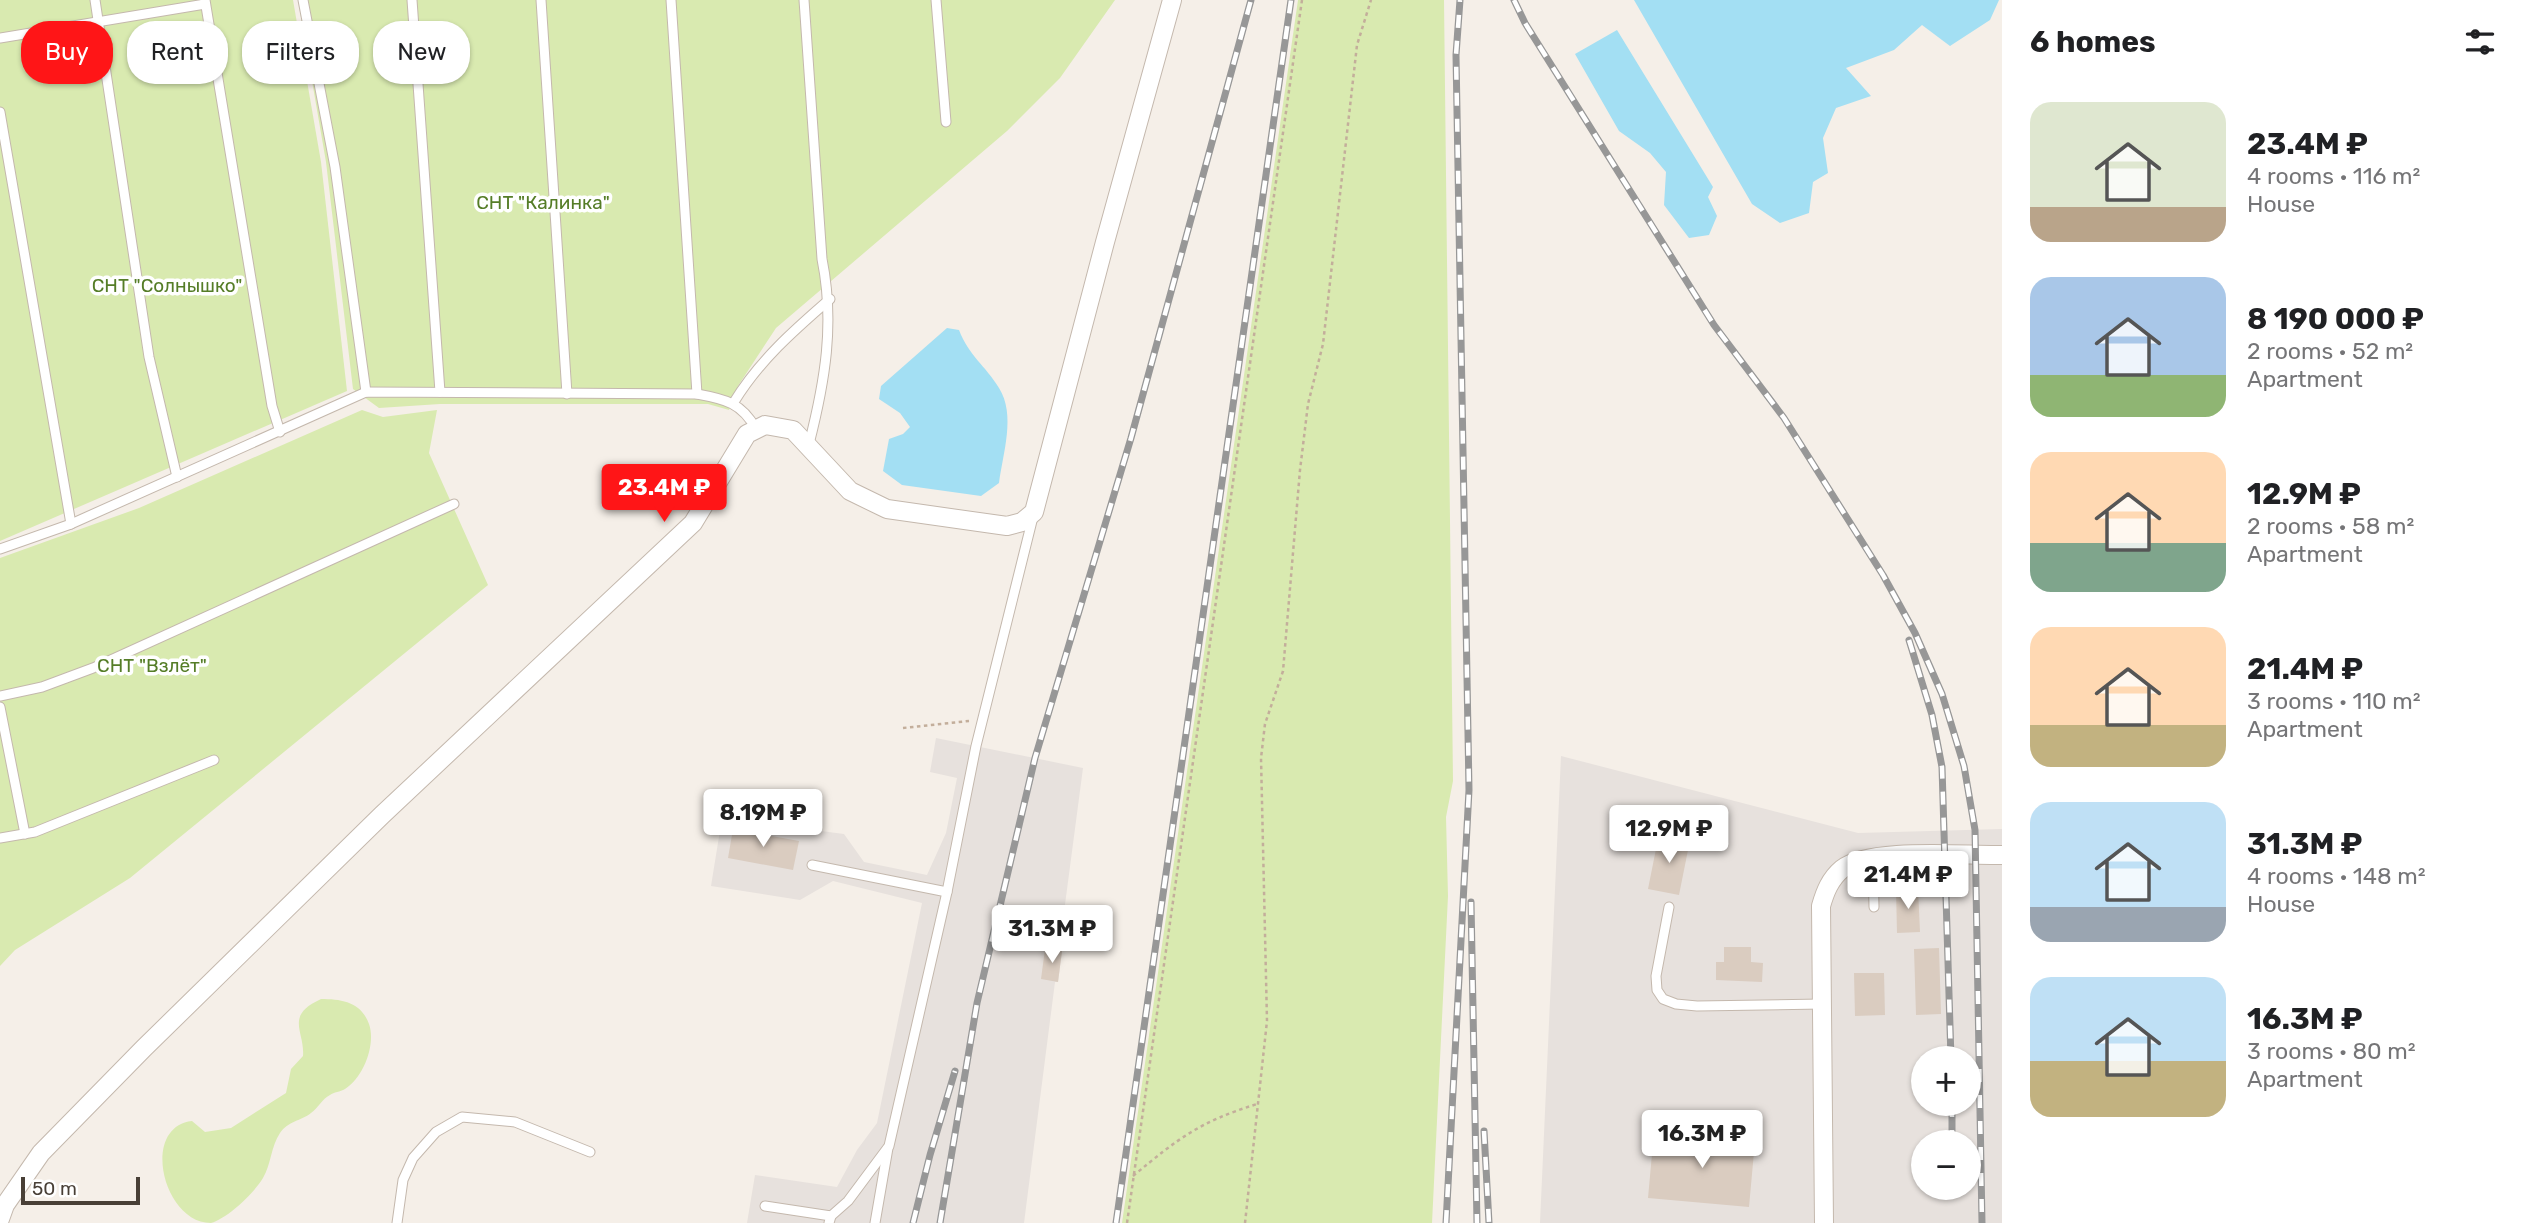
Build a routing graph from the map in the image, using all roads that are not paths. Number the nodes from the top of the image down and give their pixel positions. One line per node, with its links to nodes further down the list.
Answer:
1 (95, 0): 10 (lane)
2 (303, 0): 17 (lane)
3 (412, 0): 18 (lane)
4 (541, 0): 19 (lane)
5 (671, 0): 20 (lane)
6 (803, 0): 16 (lane)
7 (936, 0): 15 (lane)
8 (1172, 0): 27 (street)
9 (205, 2): 10 (lane); 23 (lane)
10 (99, 21)
11 (21, 34): 12 (lane)
12 (0, 38)
13 (108, 84): 25 (lane)
14 (0, 111): 28 (lane)
15 (946, 122)
16 (830, 299): 21 (lane); 24 (lane)
17 (366, 392): 18 (lane); 23 (lane)
18 (440, 392): 19 (lane)
19 (567, 394): 20 (lane)
20 (697, 394): 21 (lane)
21 (734, 402): 22 (lane)
22 (756, 429): 24 (street); 45 (street)
23 (280, 432): 25 (lane)
24 (808, 444): 27 (street)
25 (177, 477): 28 (lane)
26 (454, 504): 30 (lane)
27 (1034, 512): 38 (lane)
28 (71, 524): 29 (lane)
29 (0, 549)
30 (0, 696)
31 (0, 707): 33 (lane)
32 (214, 760): 33 (lane)
33 (25, 834): 34 (lane)
34 (0, 838)
35 (2002, 855): 36 (street)
36 (1873, 858): 40 (lane); 41 (street)
37 (812, 865): 38 (lane)
38 (947, 892): 42 (lane)
39 (1669, 907): 41 (lane)
40 (1874, 907)
41 (1822, 1004): 49 (street)
42 (889, 1146): 46 (lane); 48 (lane)
43 (590, 1152): 47 (lane)
44 (765, 1206): 46 (lane)
45 (0, 1219)
46 (830, 1219)
47 (397, 1223)
48 (876, 1223)
49 (1824, 1223)

